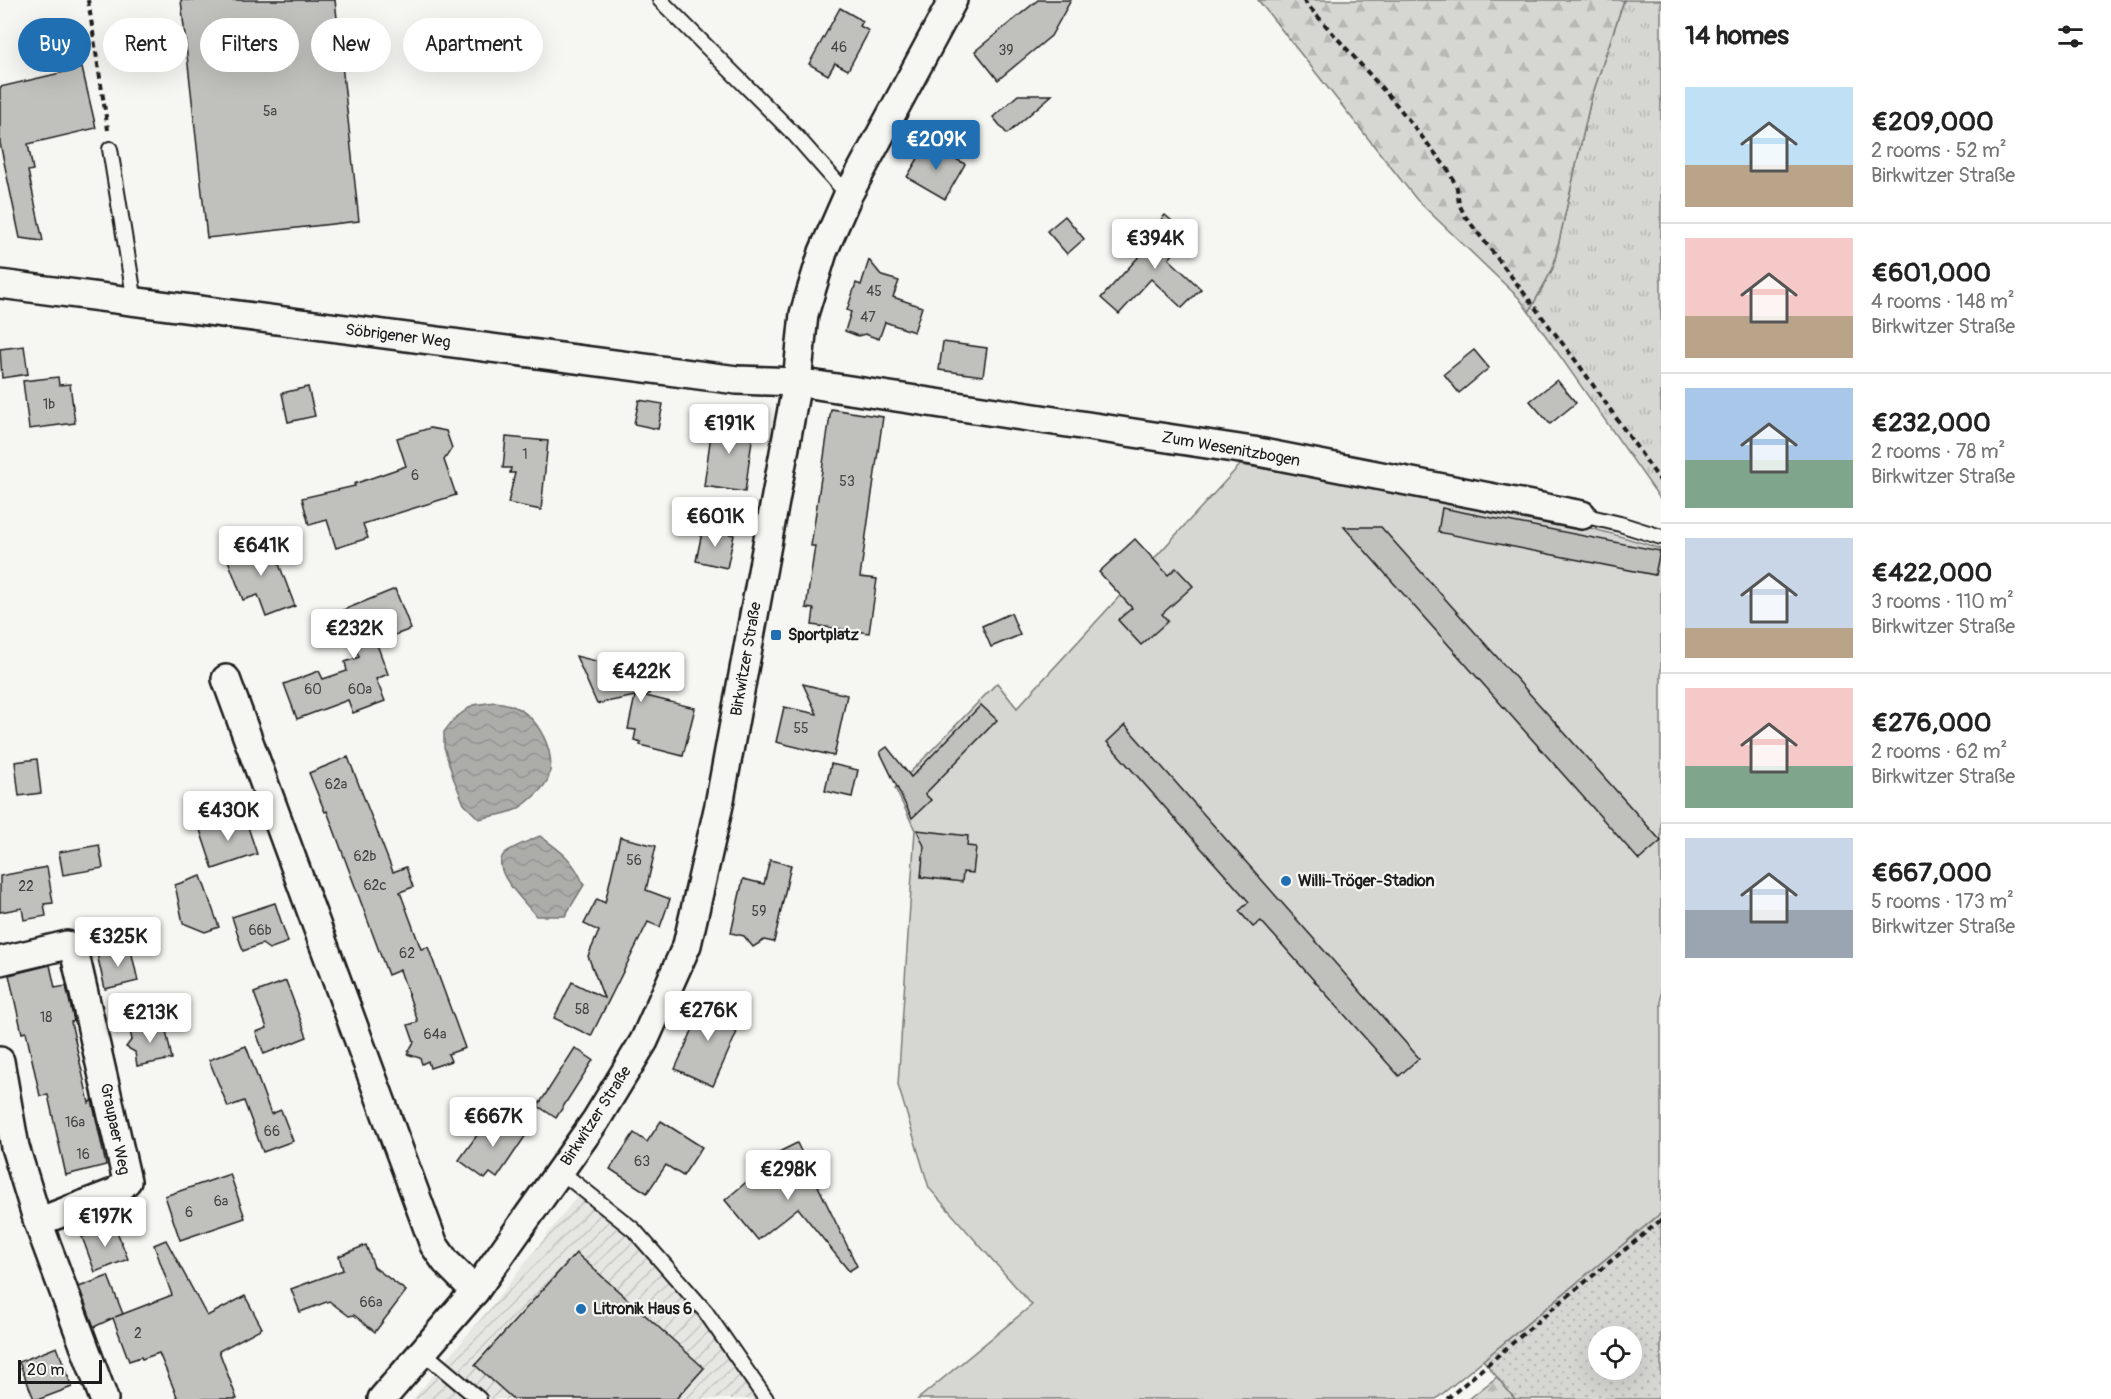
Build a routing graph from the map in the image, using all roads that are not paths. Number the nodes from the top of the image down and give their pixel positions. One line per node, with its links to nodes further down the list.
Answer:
1 (660, 0): 4 (lane)
2 (953, 0): 4 (street, Birkwitzer Straße)
3 (110, 148): 6 (lane)
4 (848, 195): 7 (street, Birkwitzer Straße)
5 (0, 284): 6 (street, Söbrigener Weg)
6 (135, 302): 7 (street, Söbrigener Weg)
7 (797, 382): 8 (street, Zum Wesenitzbogen); 13 (street, Birkwitzer Straße)
8 (1582, 515): 9 (lane, Zum Wesenitzbogen)
9 (1661, 537)
10 (226, 679): 15 (street)
11 (0, 961): 14 (street, Graupaer Weg)
12 (0, 1061): 14 (street)
13 (560, 1171): 15 (street, Birkwitzer Straße); 20 (lane)
14 (38, 1222): 17 (street)
15 (475, 1291): 16 (street, Birkwitzer Straße)
16 (423, 1352): 18 (street, Birkwitzer Straße); 19 (lane)
17 (104, 1399)
18 (382, 1399)
19 (479, 1399)
20 (766, 1399)

